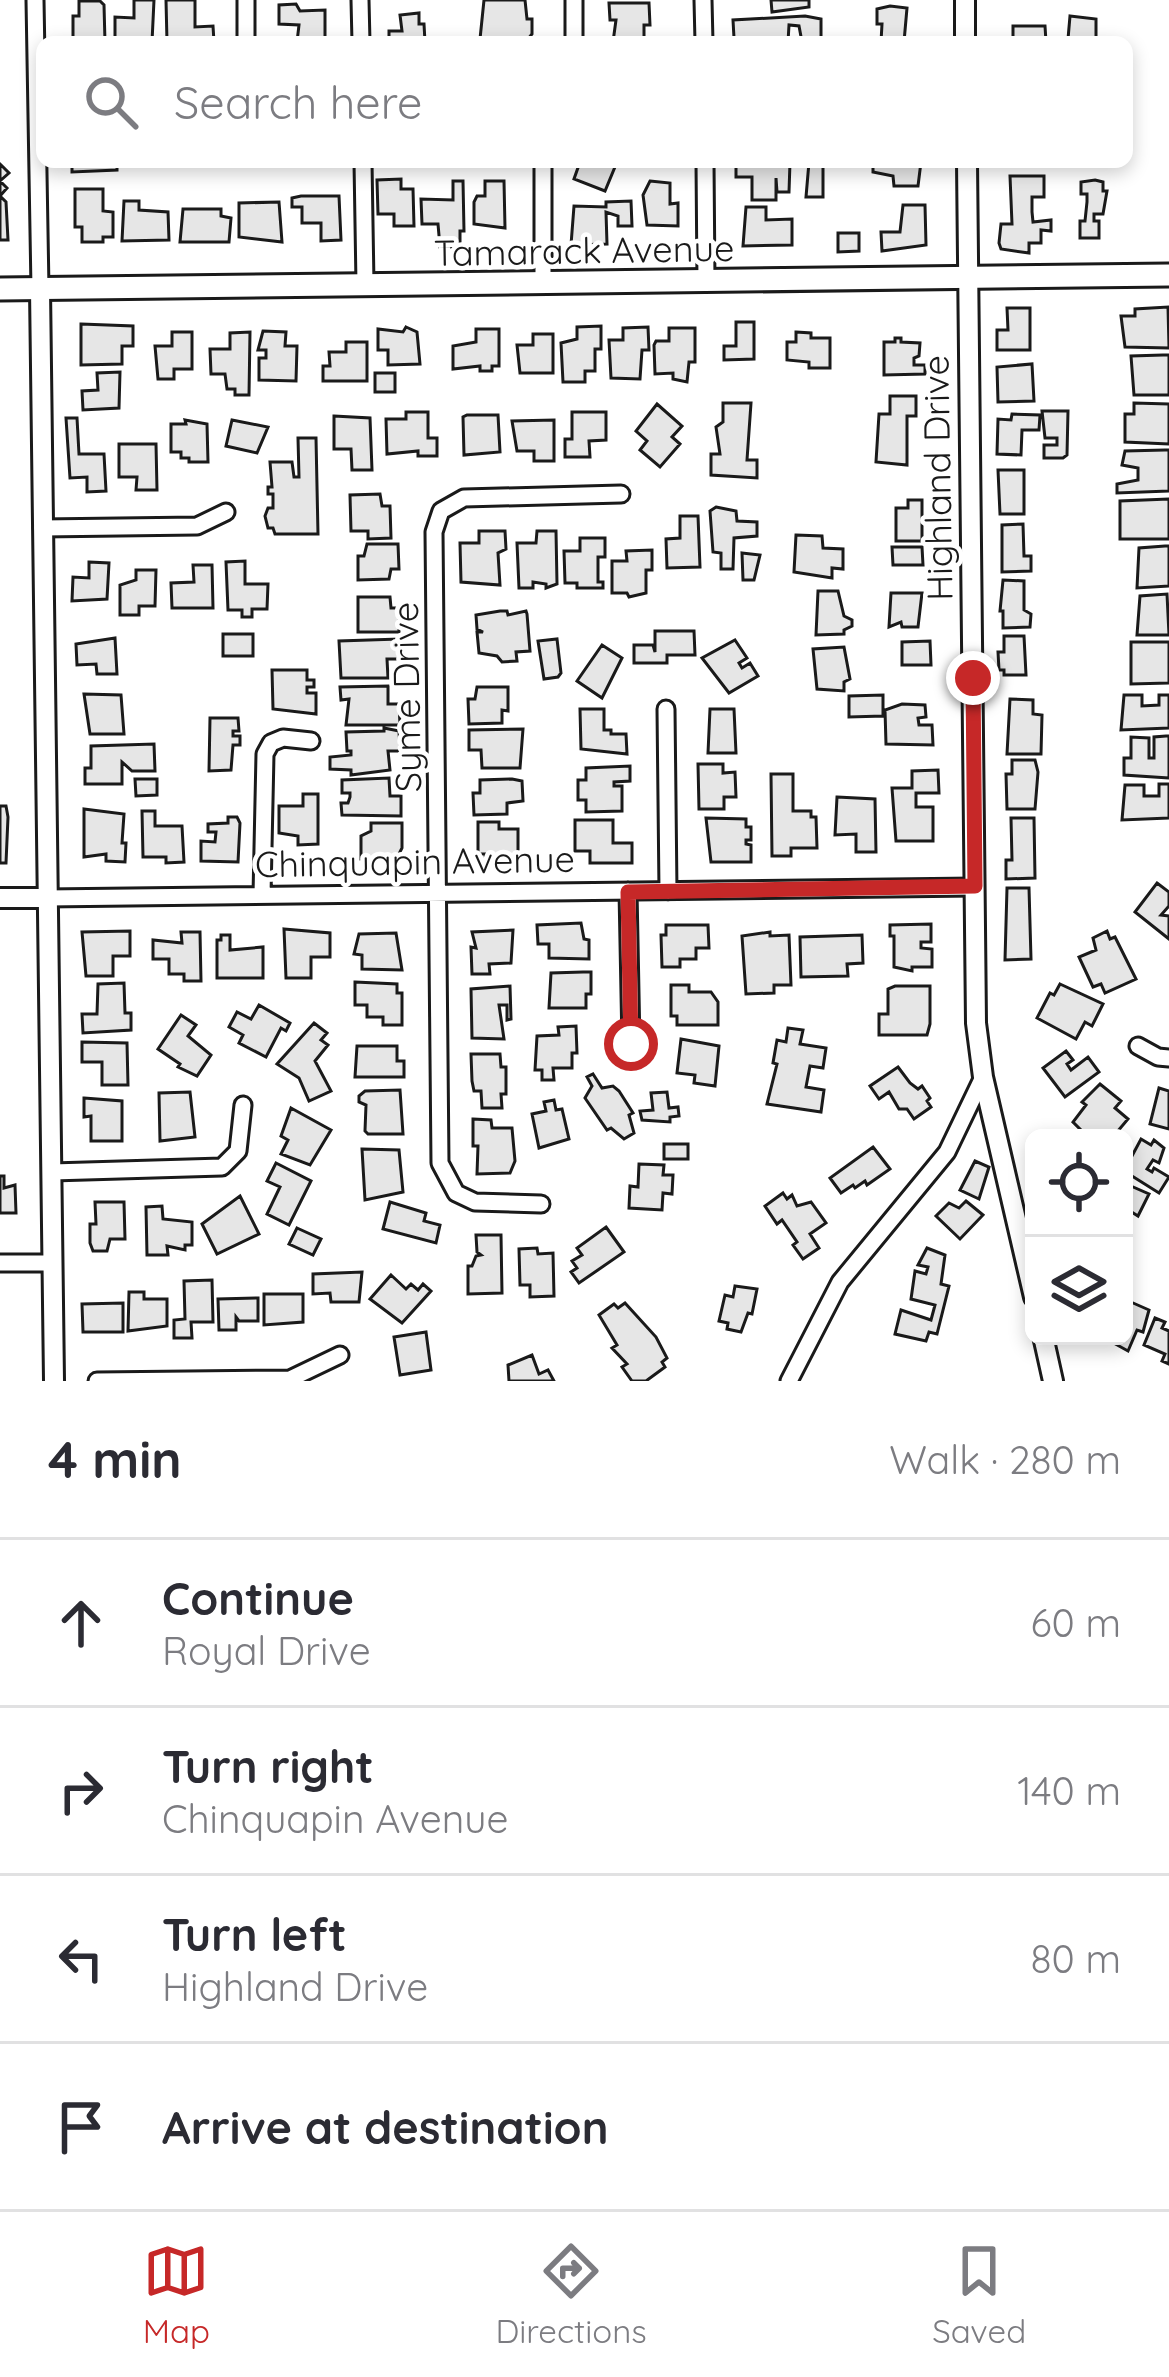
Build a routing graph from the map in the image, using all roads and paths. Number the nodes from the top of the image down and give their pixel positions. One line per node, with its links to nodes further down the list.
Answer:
1 (35, 0): 12 (street)
2 (246, 0): 7 (street)
3 (360, 0): 8 (street)
4 (574, 0): 9 (street)
5 (703, 0): 10 (street)
6 (965, 0): 11 (street)
7 (246, 36)
8 (361, 36)
9 (574, 36)
10 (704, 36)
11 (965, 36)
12 (36, 58)
13 (38, 168): 23 (street)
14 (363, 168): 21 (street)
15 (543, 168): 22 (street)
16 (705, 168): 20 (street)
17 (967, 168): 19 (street, Highland Drive)
18 (1169, 275): 19 (main road, Tamarack Avenue)
19 (968, 279): 20 (main road, Tamarack Avenue); 30 (street, Highland Drive)
20 (706, 281): 22 (main road, Tamarack Avenue)
21 (364, 284): 22 (main road, Tamarack Avenue); 23 (main road, Tamarack Avenue)
22 (543, 285)
23 (40, 289): 24 (main road, Tamarack Avenue); 27 (street)
24 (0, 290)
25 (621, 494): 33 (street, Syme Drive)
26 (226, 512): 27 (street)
27 (42, 529): 36 (street)
28 (666, 709): 31 (street)
29 (310, 742): 34 (street)
30 (975, 886): 31 (street, Chinquapin Avenue); 40 (street, Highland Drive)
31 (668, 891): 32 (street, Chinquapin Avenue)
32 (628, 892): 33 (street, Chinquapin Avenue); 37 (street)
33 (439, 893): 34 (street, Chinquapin Avenue); 43 (street, Syme Drive)
34 (262, 895): 36 (street, Chinquapin Avenue)
35 (0, 898): 36 (street, Chinquapin Avenue)
36 (46, 898): 42 (street)
37 (631, 1044)
38 (1138, 1046): 39 (street)
39 (1169, 1058)
40 (983, 1077): 44 (street, Highland Drive); 51 (street)
41 (243, 1105): 42 (street)
42 (52, 1172): 46 (street)
43 (541, 1204)
44 (1025, 1258)
45 (0, 1263): 46 (street)
46 (53, 1263): 49 (street)
47 (1045, 1345): 52 (street)
48 (340, 1355): 50 (street)
49 (54, 1381)
50 (98, 1381)
51 (789, 1381)
52 (1053, 1381)

